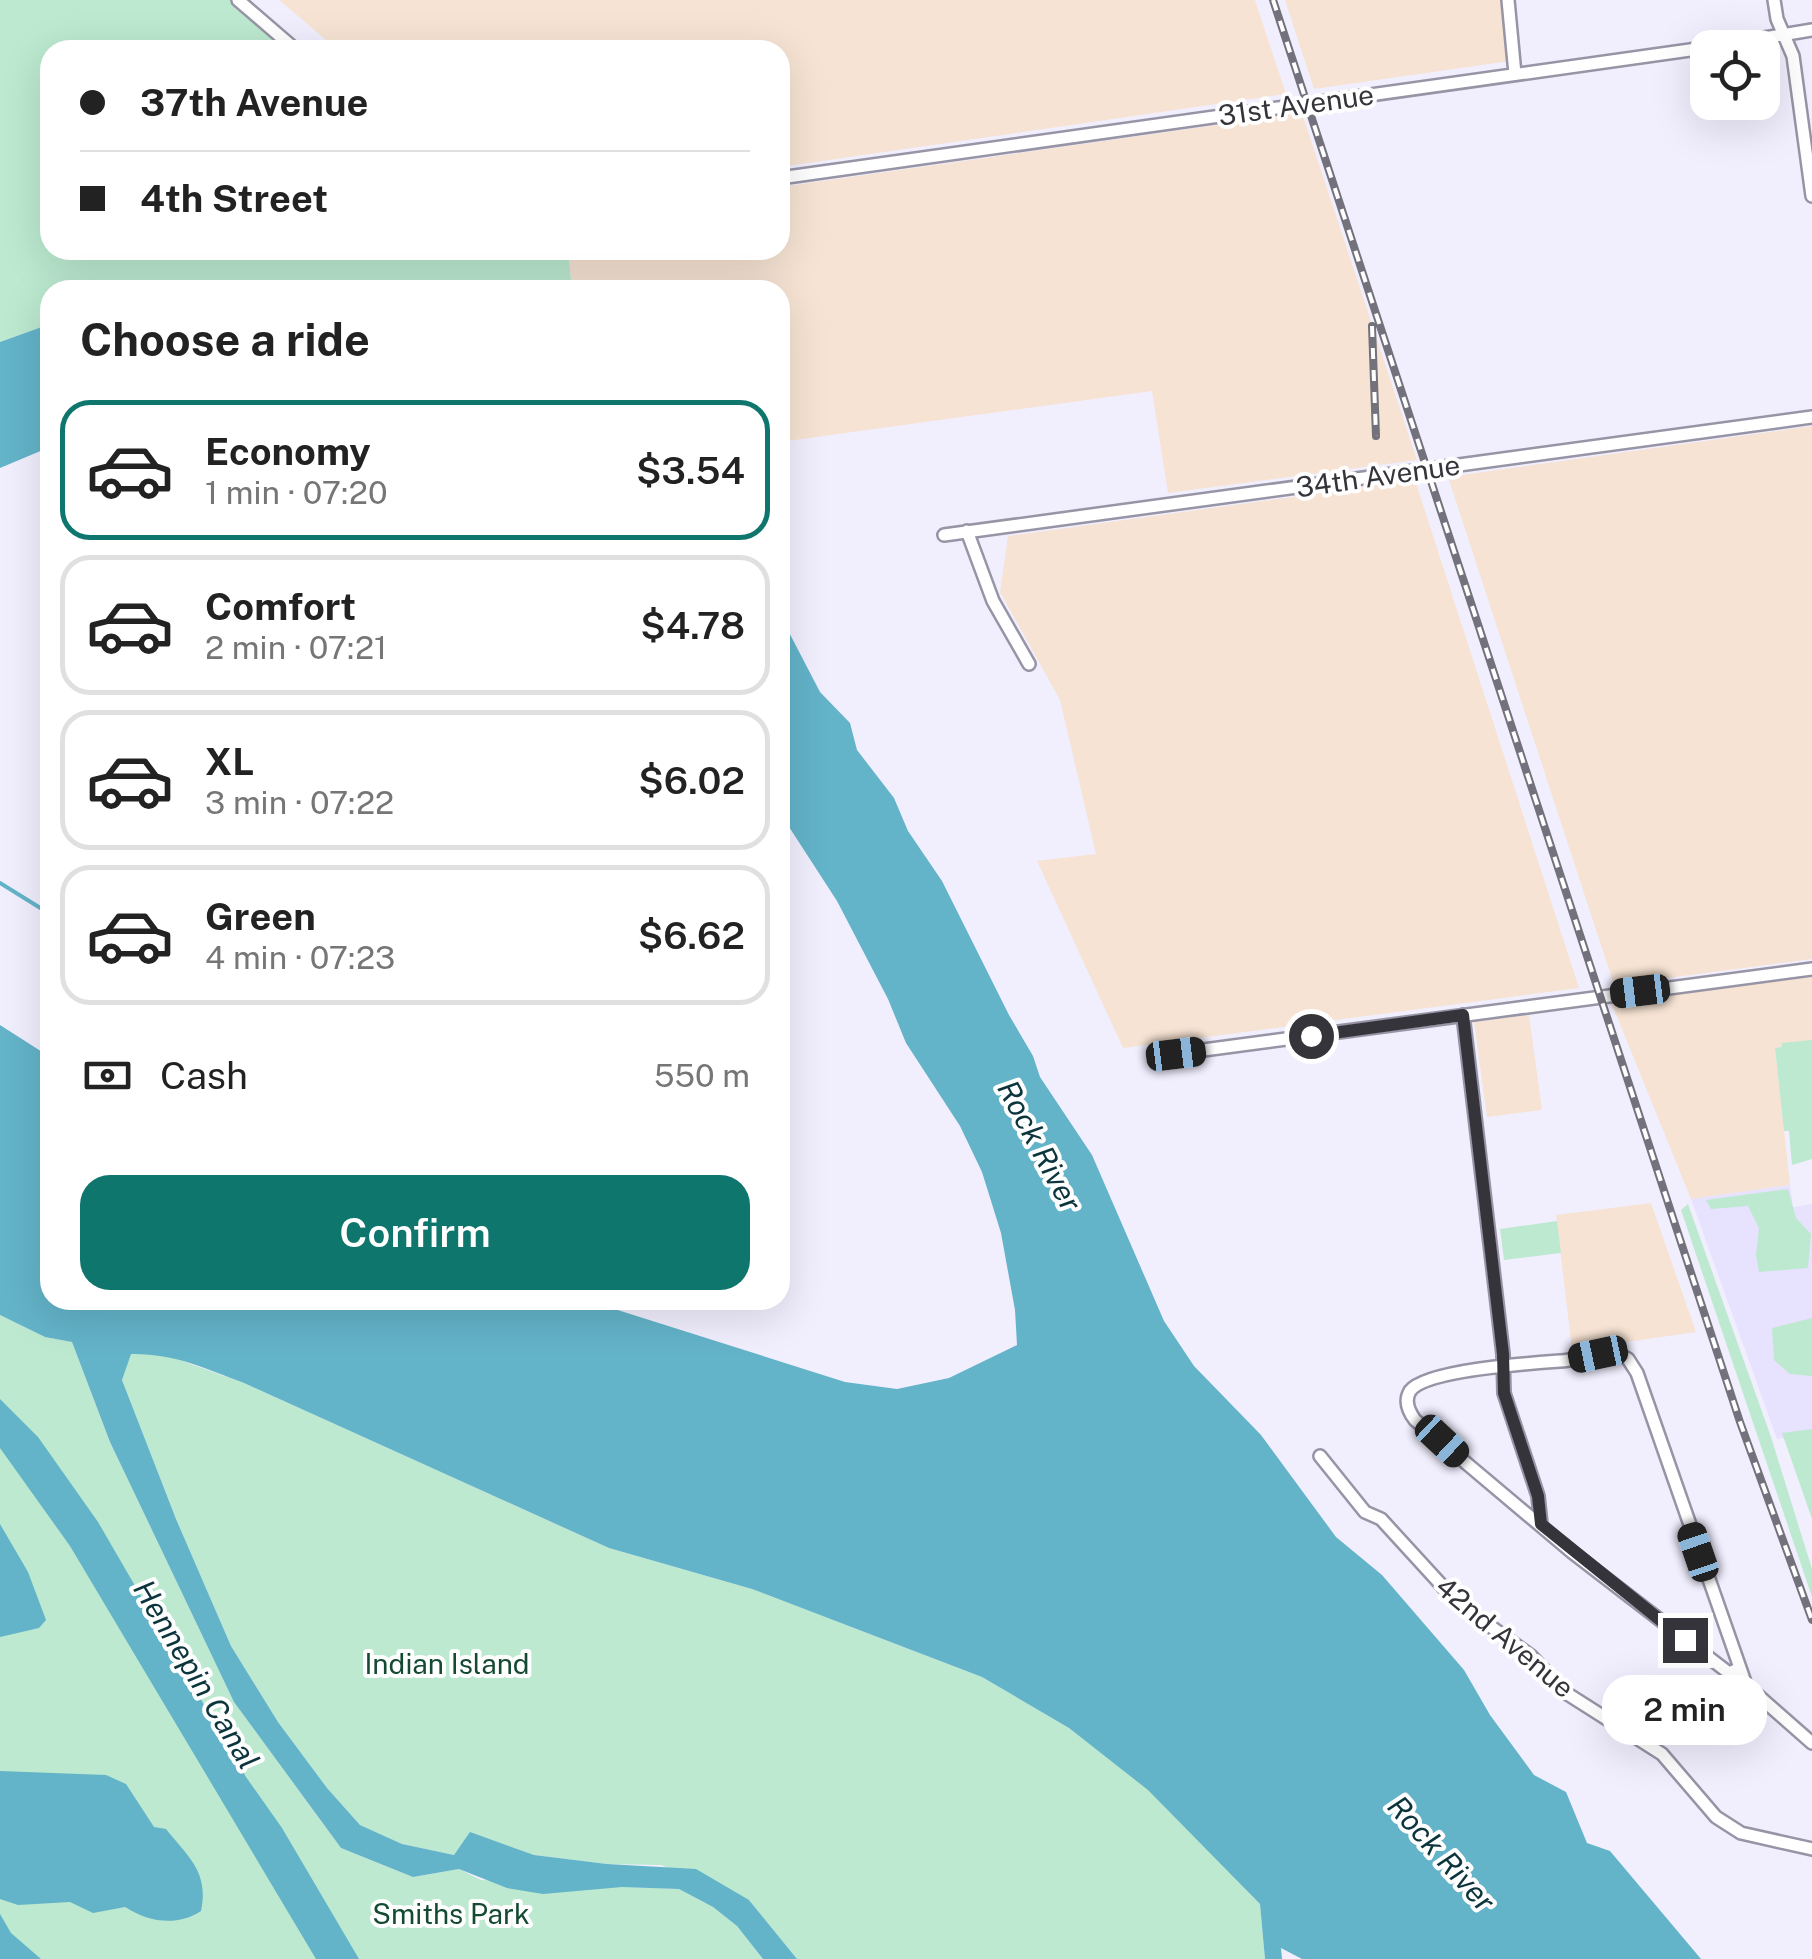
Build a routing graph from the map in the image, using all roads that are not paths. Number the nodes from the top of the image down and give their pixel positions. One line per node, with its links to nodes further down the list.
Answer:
1 (238, 0): 6 (street)
2 (1508, 0): 7 (street)
3 (1774, 0): 5 (street)
4 (1812, 30): 5 (street, 31st Avenue)
5 (1784, 35): 7 (street, 31st Avenue); 9 (street)
6 (284, 40)
7 (1514, 74): 8 (street, 31st Avenue)
8 (790, 177)
9 (1812, 196)
10 (1812, 417): 11 (street, 34th Avenue)
11 (966, 531): 12 (street, 34th Avenue); 13 (street)
12 (944, 534)
13 (1029, 664)
14 (1812, 969): 15 (street)
15 (1463, 1015): 16 (street); 17 (street)
16 (1166, 1055)
17 (1503, 1366): 19 (street); 19 (street); 20 (street)
18 (1320, 1456): 22 (street, 42nd Avenue)
19 (1541, 1524): 20 (street)
20 (1738, 1669): 21 (street)
21 (1812, 1742)
22 (1812, 1849)

